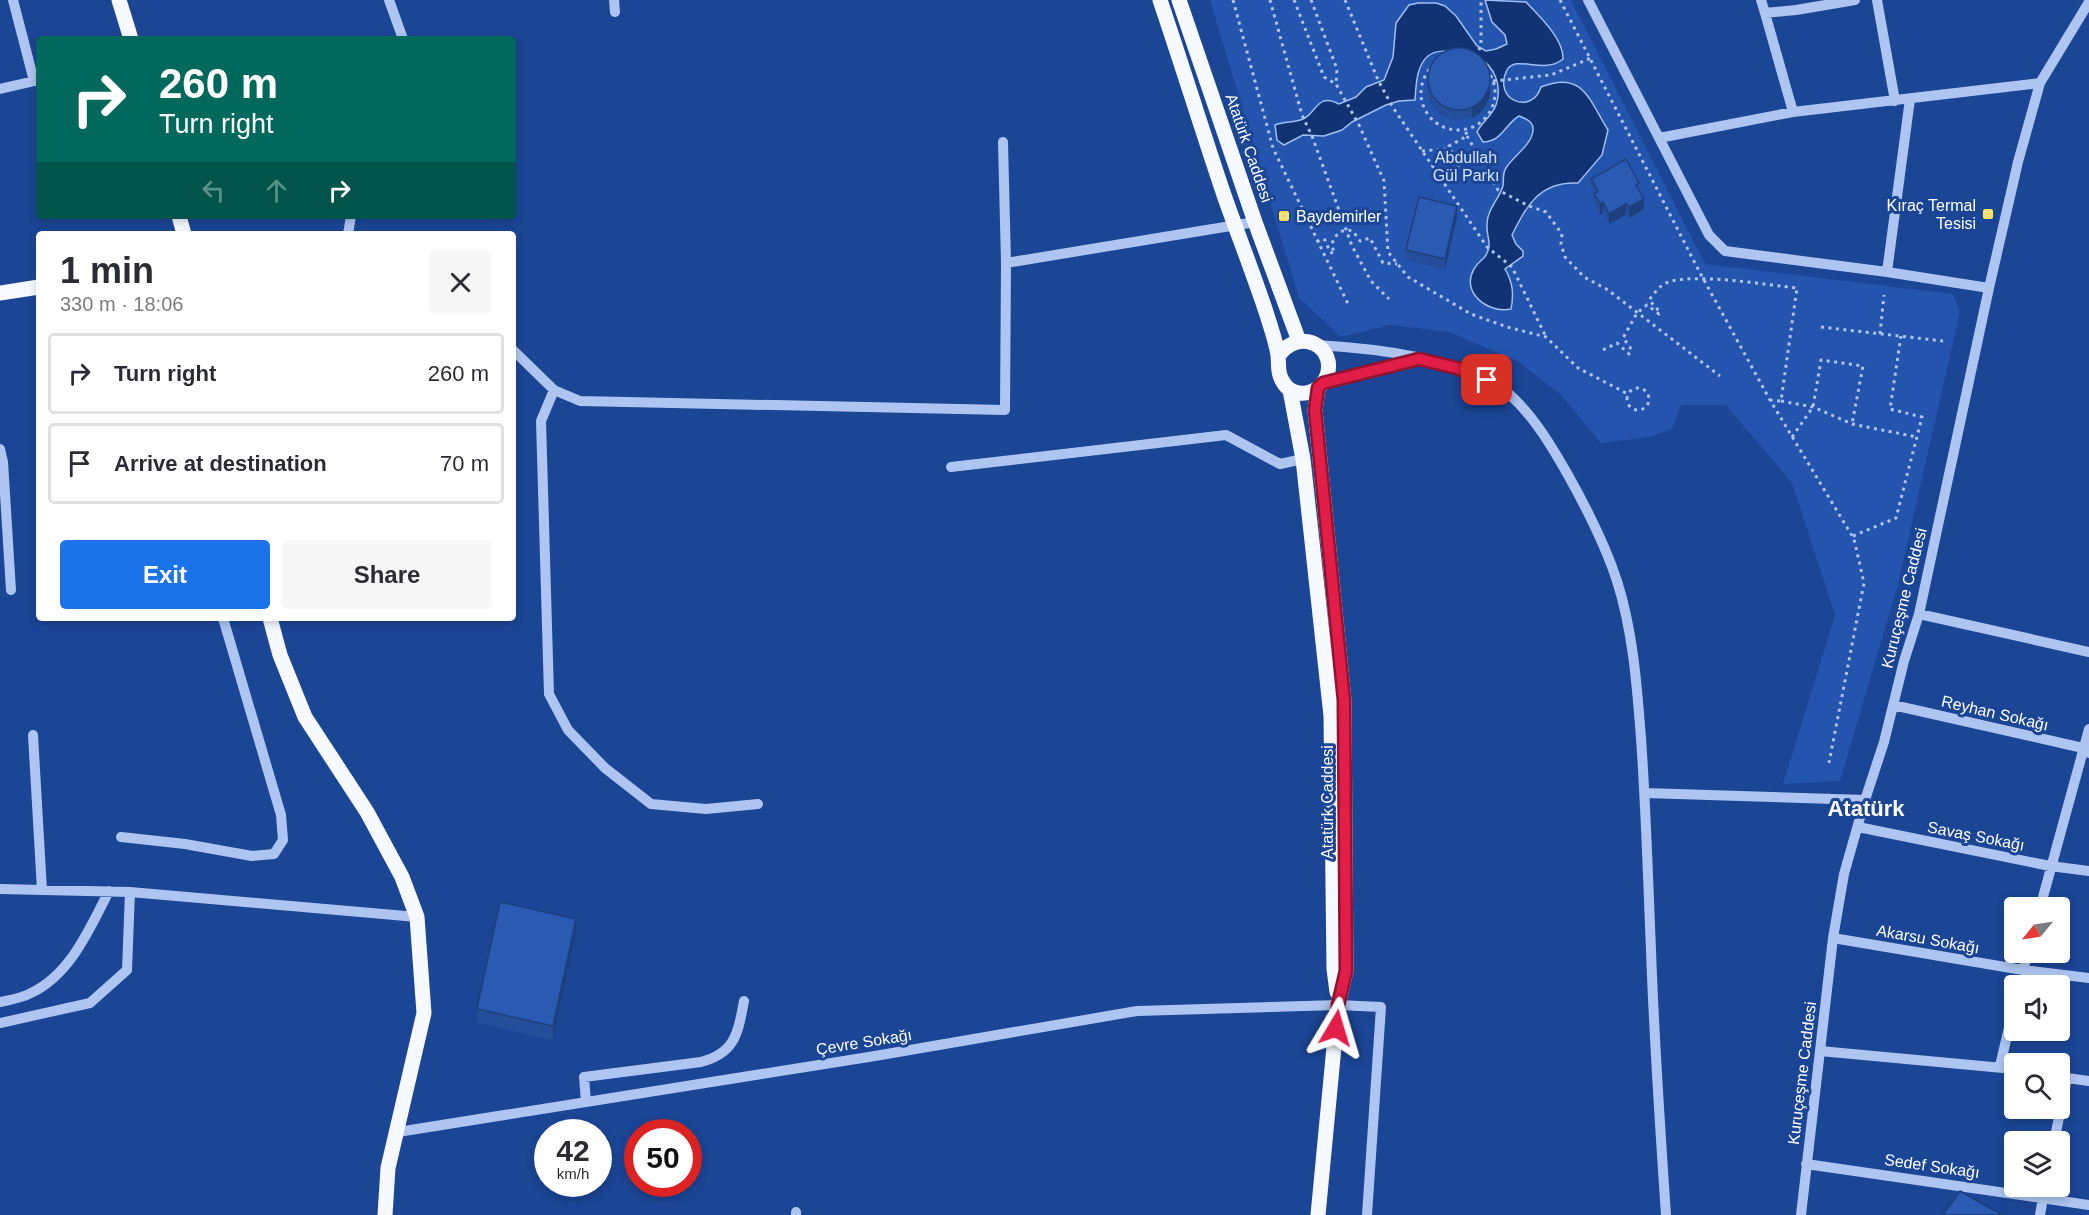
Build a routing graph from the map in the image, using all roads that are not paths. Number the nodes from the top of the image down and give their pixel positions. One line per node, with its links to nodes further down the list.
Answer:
1 (13, 0): 16 (street)
2 (119, 0): 14 (main road)
3 (389, 0): 15 (street)
4 (614, 0): 12 (street)
5 (1160, 0): 26 (main road)
6 (1179, 0): 25 (main road, Atatürk Caddesi)
7 (1588, 0): 23 (street)
8 (1761, 0): 13 (street)
9 (1853, 0): 13 (street)
10 (1877, 0): 21 (street)
11 (2089, 2): 18 (street, Kuruçeşme Caddesi)
12 (615, 12)
13 (1766, 13): 22 (street)
14 (130, 36)
15 (403, 36)
16 (36, 77)
17 (36, 80): 19 (street)
18 (2040, 83): 20 (street); 30 (street, Kuruçeşme Caddesi)
19 (0, 89)
20 (1910, 99): 21 (street); 28 (street)
21 (1895, 101): 22 (street)
22 (1793, 112): 23 (street)
23 (1659, 138): 28 (street)
24 (1003, 142): 27 (street)
25 (1255, 222): 26 (street); 32 (main road, Atatürk Caddesi)
26 (1235, 225): 27 (street); 35 (main road)
27 (1006, 263): 38 (street)
28 (1887, 272): 30 (street)
29 (36, 287): 31 (main road)
30 (1989, 288): 44 (street, Kuruçeşme Caddesi)
31 (0, 293)
32 (1299, 341): 33 (main road); 35 (main road)
33 (1316, 345): 36 (street); 37 (main road)
34 (516, 353): 38 (street)
35 (1278, 356): 39 (main road)
36 (1419, 359): 37 (street); 52 (street)
37 (1321, 385): 39 (main road); 72 (main road, Atatürk Caddesi)
38 (554, 390): 54 (street)
39 (1290, 390): 41 (main road)
40 (0, 449): 43 (street)
41 (1303, 459): 42 (street); 72 (main road)
42 (951, 467)
43 (11, 590)
44 (1919, 614): 47 (street); 48 (street, Kuruçeşme Caddesi)
45 (224, 621): 56 (street)
46 (271, 621): 64 (main road)
47 (2089, 652)
48 (1893, 705): 51 (street, Reyhan Sokağı); 53 (street, Kuruçeşme Caddesi)
49 (2089, 729): 51 (street)
50 (33, 735): 60 (street)
51 (2086, 751): 57 (street)
52 (1645, 794): 53 (street); 90 (street)
53 (1865, 800): 55 (street, Kuruçeşme Caddesi)
54 (758, 804)
55 (1858, 827): 57 (street, Savaş Sokağı); 65 (street, Kuruçeşme Caddesi)
56 (121, 837)
57 (2050, 866): 58 (street, Savaş Sokağı); 63 (street)
58 (2089, 872)
59 (0, 889): 60 (street)
60 (42, 890): 61 (street)
61 (109, 891): 62 (street); 71 (street)
62 (130, 892): 64 (street); 73 (street)
63 (2043, 897)
64 (417, 917): 81 (main road)
65 (1833, 938): 67 (street, Akarsu Sokağı); 75 (street, Kuruçeşme Caddesi)
66 (2025, 963): 67 (street)
67 (2023, 970): 68 (street); 69 (street, Akarsu Sokağı)
68 (2022, 975)
69 (2089, 978)
70 (744, 1001): 80 (street)
71 (0, 1002)
72 (1338, 1004): 80 (street, Çevre Sokağı); 88 (main road, Atatürk Caddesi); 89 (street, Çevre Sokağı)
73 (0, 1023)
74 (2006, 1041): 76 (street)
75 (1820, 1051): 76 (street); 82 (street, Kuruçeşme Caddesi)
76 (2000, 1066): 77 (street)
77 (2004, 1067)
78 (2070, 1079): 79 (street)
79 (2089, 1081)
80 (586, 1102): 81 (street, Çevre Sokağı)
81 (398, 1132): 87 (main road)
82 (1806, 1164): 83 (street, Sedef Sokağı); 91 (street, Kuruçeşme Caddesi)
83 (2004, 1187)
84 (2043, 1197): 92 (street)
85 (2061, 1197): 86 (street, Sedef Sokağı)
86 (2089, 1205)
87 (385, 1215)
88 (1318, 1215)
89 (1367, 1215)
90 (1666, 1215)
91 (1801, 1215)
92 (2040, 1215)

